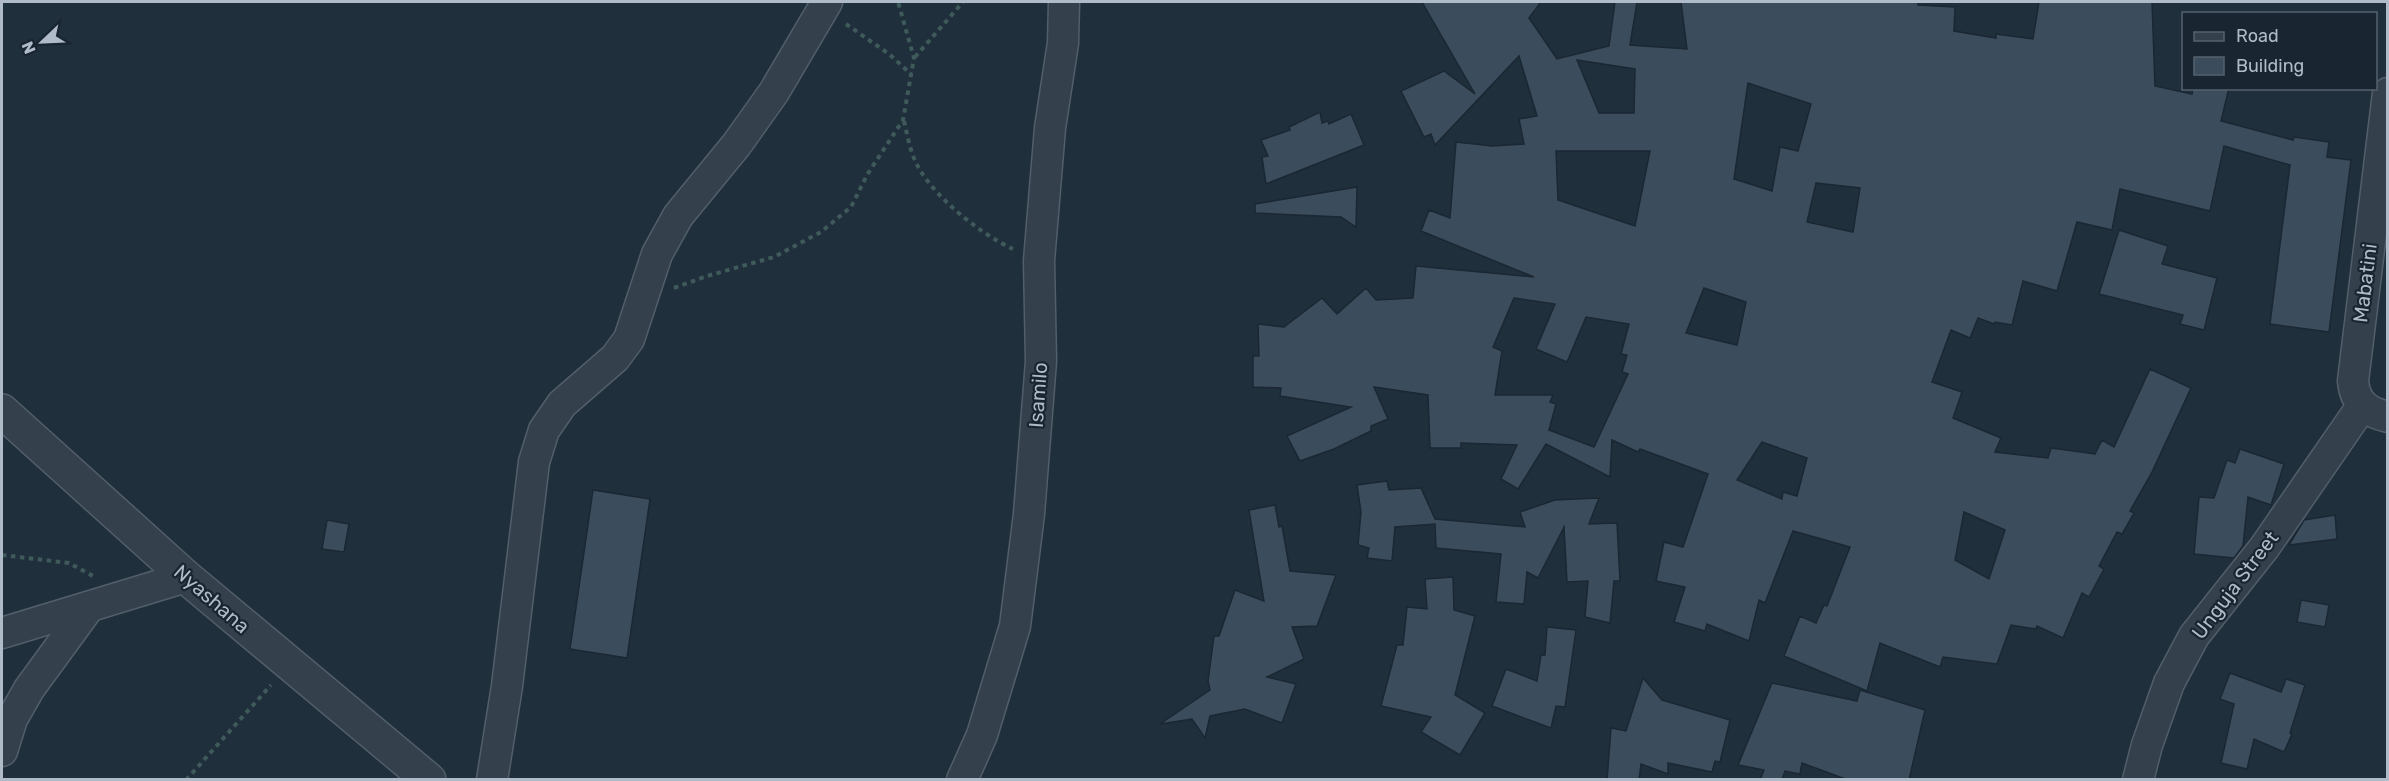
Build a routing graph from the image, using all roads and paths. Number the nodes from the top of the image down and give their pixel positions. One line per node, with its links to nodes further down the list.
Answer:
1 (898, 2): 5 (path)
2 (963, 2): 5 (path)
3 (1064, 2): 9 (street, Isamilo)
4 (823, 7): 6 (path); 10 (street)
5 (914, 58): 6 (path)
6 (912, 75): 8 (path)
7 (2388, 93): 12 (street, Mabatini)
8 (903, 120): 9 (path); 10 (path)
9 (1039, 261): 22 (street, Isamilo)
10 (640, 301): 21 (street)
11 (2, 411): 14 (street, Nyashana)
12 (2375, 412): 23 (street, Unguja Street)
13 (2, 555): 15 (path)
14 (186, 577): 15 (street); 17 (street, Nyashana)
15 (100, 603): 16 (street); 18 (street)
16 (2, 633)
17 (290, 665): 19 (path); 20 (street, Nyashana)
18 (2, 751)
19 (186, 780)
20 (429, 780)
21 (492, 780)
22 (962, 780)
23 (2138, 780)

